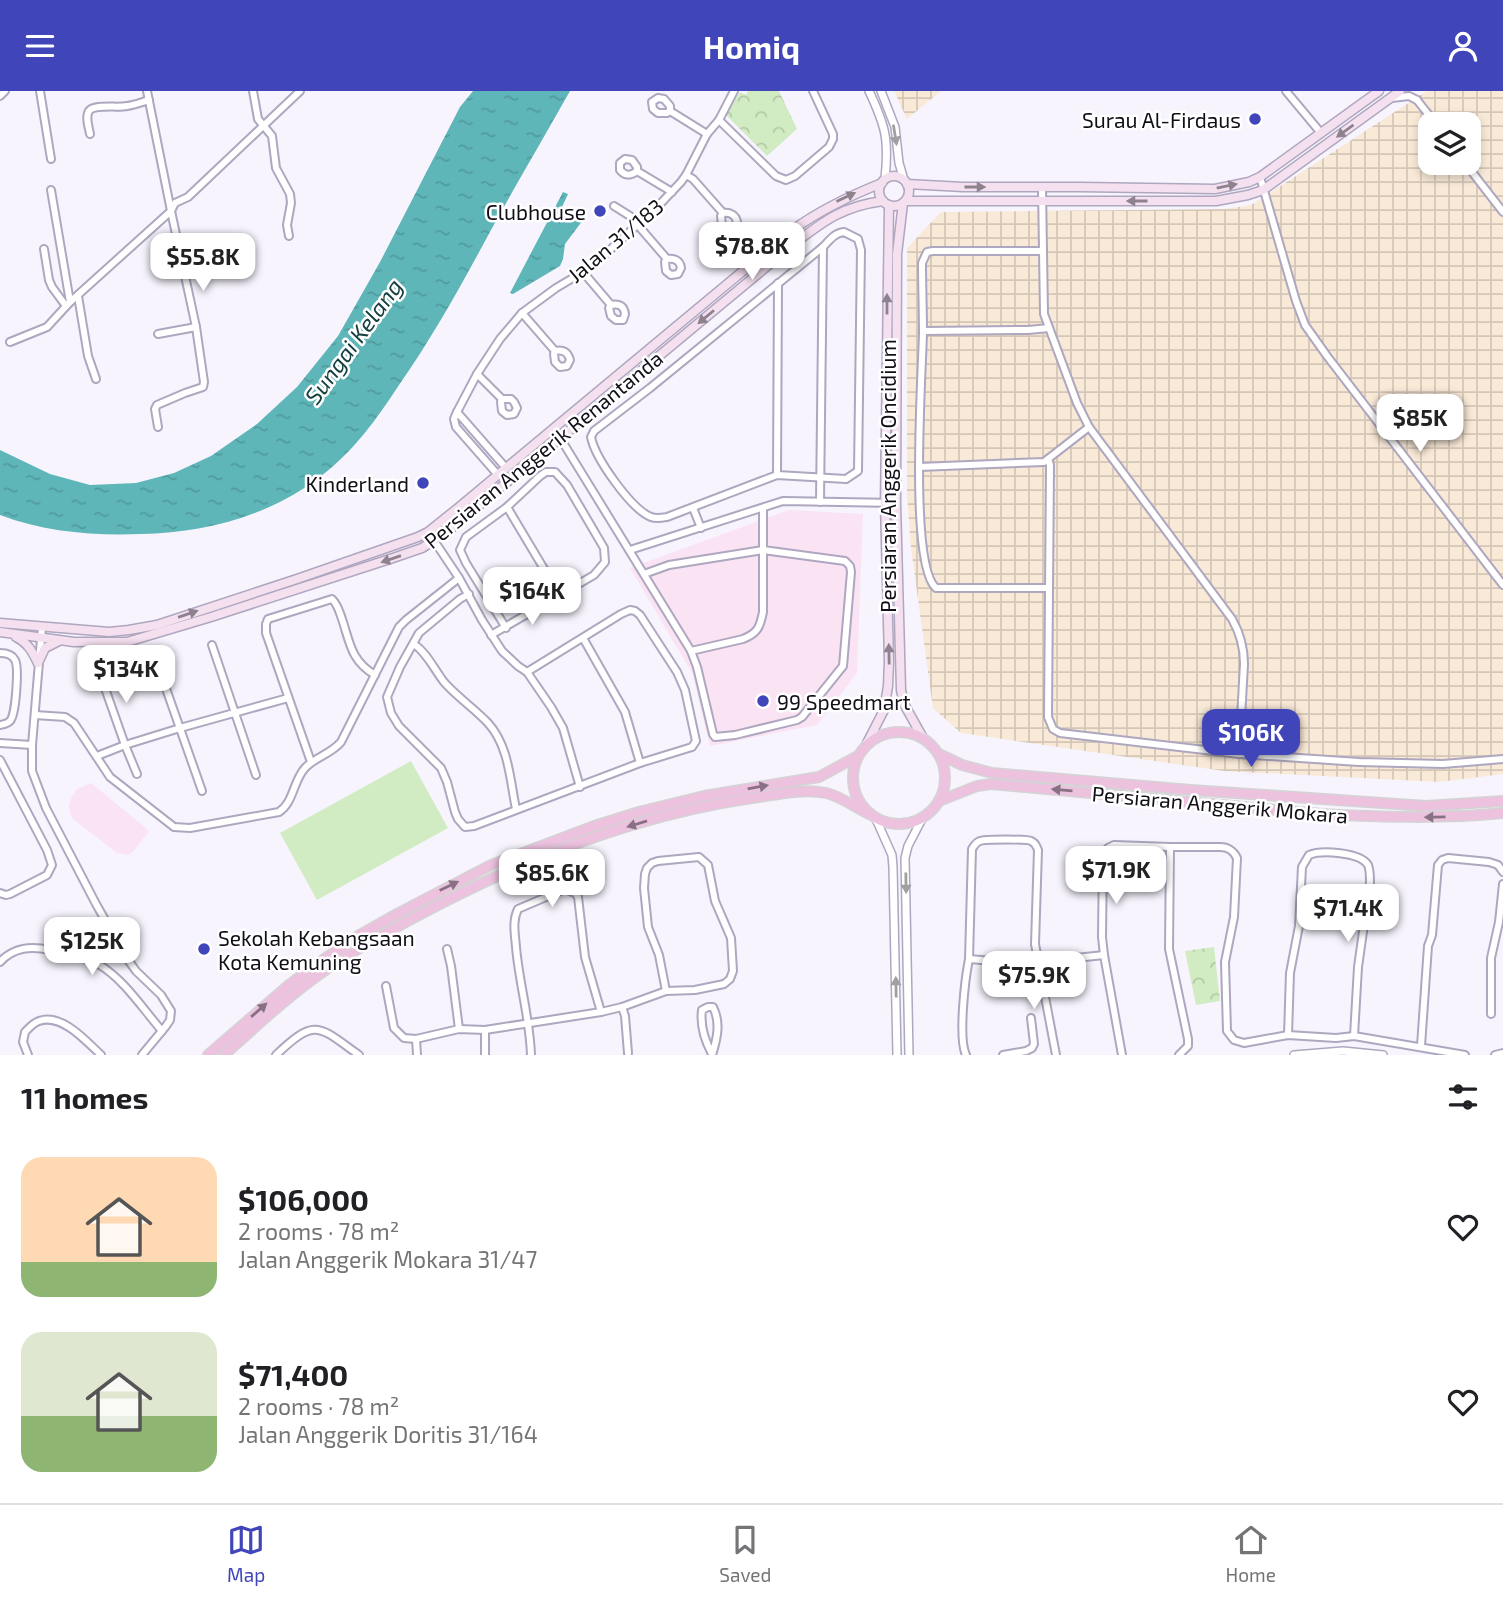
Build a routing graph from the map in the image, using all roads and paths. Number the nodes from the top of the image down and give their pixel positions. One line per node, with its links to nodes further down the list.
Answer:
1 (5, 91): 14 (street)
2 (40, 91): 25 (street)
3 (147, 91): 16 (street)
4 (253, 91): 21 (street)
5 (300, 91): 21 (street)
6 (734, 91): 20 (street, Jalan 31/183)
7 (813, 91): 20 (street)
8 (869, 91): 30 (street)
9 (881, 91): 31 (street, one-way to 31)
10 (1286, 91): 22 (street)
11 (1379, 91): 22 (main road)
12 (1400, 91): 15 (main road)
13 (1416, 91): 17 (street)
14 (0, 96)
15 (1388, 99): 17 (street); 34 (main road, one-way to 34)
16 (149, 100): 23 (street); 40 (street)
17 (1417, 100): 19 (street)
18 (670, 111): 24 (street)
19 (1426, 112)
20 (719, 120): 24 (street, Jalan 31/183)
21 (262, 125): 40 (street); 44 (street)
22 (1321, 133): 29 (main road)
23 (90, 134)
24 (707, 134): 27 (street, Jalan 31/183)
25 (51, 159)
26 (637, 171): 35 (street)
27 (687, 175): 35 (street, Jalan 31/183); 42 (street)
28 (1474, 175): 41 (street)
29 (1260, 177): 32 (main road, one-way to 29); 34 (street)
30 (883, 181): 31 (main road); 38 (main road); 67 (main road, Persiaran Anggerik Renantanda, one-way to 30)
31 (906, 182): 32 (main road, one-way to 32); 37 (main road)
32 (1042, 188): 36 (street)
33 (51, 190): 52 (street)
34 (1264, 190): 36 (main road, one-way to 36); 90 (street)
35 (672, 192): 43 (street, Jalan 31/183)
36 (1042, 200): 37 (main road); 47 (street)
37 (905, 202): 38 (main road); 78 (main road, Persiaran Anggerik Oncidium)
38 (886, 203): 68 (main road, Persiaran Anggerik Renantanda, one-way to 68); 79 (main road, Persiaran Anggerik Oncidium, one-way to 38)
39 (614, 206): 43 (street)
40 (171, 211): 51 (street); 55 (street)
41 (1503, 212)
42 (723, 213)
43 (637, 224): 48 (street); 49 (street, Jalan 31/183)
44 (289, 236)
45 (822, 247): 50 (street); 76 (street); 76 (street)
46 (44, 249): 52 (street)
47 (1042, 251): 56 (street); 57 (street)
48 (667, 259)
49 (583, 272): 53 (street); 54 (street, Jalan 31/183)
50 (778, 283): 75 (street); 81 (street)
51 (78, 296): 52 (street); 62 (street)
52 (68, 304): 59 (street)
53 (611, 305)
54 (522, 313): 60 (street); 61 (street, Jalan 31/183)
55 (196, 327): 58 (street); 65 (street)
56 (1049, 328): 57 (street); 66 (street)
57 (923, 331): 72 (street)
58 (158, 334)
59 (10, 342)
60 (555, 351)
61 (477, 374): 63 (street); 64 (street, Jalan 31/183)
62 (96, 379)
63 (502, 399)
64 (457, 412): 69 (street); 70 (street)
65 (158, 427)
66 (1089, 427): 71 (street); 122 (street)
67 (554, 428): 68 (street); 73 (main road, Persiaran Anggerik Renantanda)
68 (561, 438): 85 (main road, Persiaran Anggerik Renantanda); 86 (street)
69 (489, 447): 70 (street); 73 (street)
70 (481, 455): 74 (street)
71 (1048, 459): 72 (street); 91 (street)
72 (919, 467): 91 (street)
73 (506, 468): 74 (main road, Persiaran Anggerik Renantanda)
74 (498, 475): 84 (main road, Persiaran Anggerik Renantanda)
75 (777, 475): 76 (street); 81 (street)
76 (821, 477): 77 (street)
77 (821, 502): 79 (street); 82 (street)
78 (896, 502): 79 (street); 116 (main road, Persiaran Anggerik Oncidium)
79 (885, 503): 118 (main road, Persiaran Anggerik Oncidium, one-way to 79)
80 (507, 507): 93 (street); 93 (street); 96 (street)
81 (693, 508): 83 (street)
82 (763, 509): 83 (street); 87 (street)
83 (701, 528): 86 (street)
84 (428, 531): 85 (street); 95 (main road, Persiaran Anggerik Renantanda, one-way to 84)
85 (434, 541): 89 (street); 101 (main road, Persiaran Anggerik Renantanda, one-way to 101)
86 (629, 550): 88 (street)
87 (763, 550): 88 (street); 104 (street); 104 (street)
88 (644, 574): 104 (street)
89 (459, 577): 92 (street); 110 (street)
90 (1503, 585)
91 (1049, 588): 122 (street)
92 (468, 594): 98 (street); 102 (street)
93 (559, 594): 96 (street)
94 (0, 623): 95 (main road, Persiaran Anggerik Renantanda)
95 (42, 627): 100 (street)
96 (506, 628): 98 (street)
97 (4, 633): 100 (main road, Persiaran Anggerik Renantanda); 106 (main road)
98 (491, 635): 108 (street)
99 (583, 638): 108 (street); 128 (street); 128 (street)
100 (40, 639): 101 (main road, Persiaran Anggerik Renantanda); 106 (street)
101 (59, 641): 106 (main road)
102 (414, 644): 135 (street); 135 (street)
103 (212, 645): 112 (street)
104 (691, 651)
105 (0, 653): 114 (street)
106 (38, 663): 113 (street)
107 (157, 663): 115 (street)
108 (527, 672): 131 (street)
109 (100, 674): 120 (street)
110 (375, 675): 111 (street); 127 (street)
111 (288, 698): 112 (street); 127 (street)
112 (234, 713): 115 (street); 130 (street)
113 (35, 715): 119 (street); 123 (street)
114 (0, 725)
115 (180, 728): 120 (street); 132 (street)
116 (923, 738): 118 (main road); 121 (main road)
117 (0, 743): 119 (street)
118 (867, 743): 124 (main road)
119 (32, 745): 157 (street)
120 (125, 745): 123 (street); 129 (street)
121 (939, 754): 133 (main road); 134 (main road, Persiaran Anggerik Mokara)
122 (1239, 754): 126 (street)
123 (97, 756): 127 (street)
124 (856, 757): 137 (main road); 167 (main road, one-way to 124)
125 (0, 759): 142 (street)
126 (1503, 759)
127 (311, 762)
128 (640, 763): 131 (street)
129 (137, 774)
130 (256, 775)
131 (580, 787): 135 (street)
132 (202, 791)
133 (939, 801): 136 (main road, Persiaran Anggerik Mokara, one-way to 133); 138 (main road)
134 (1503, 801)
135 (516, 809)
136 (1503, 813)
137 (872, 816): 138 (main road); 168 (main road, one-way to 168); 175 (street, one-way to 137)
138 (922, 819): 176 (street, one-way to 176)
139 (1171, 847): 144 (street); 158 (street); 181 (street)
140 (1503, 873): 161 (street)
141 (1503, 884): 152 (street)
142 (0, 893)
143 (447, 949): 155 (street)
144 (1104, 955): 147 (street); 180 (street)
145 (969, 959): 147 (street); 147 (street); 177 (street)
146 (0, 962): 157 (street)
147 (1038, 962): 179 (street)
148 (386, 986): 160 (street)
149 (666, 991): 149 (street); 150 (street)
150 (621, 1007): 151 (street); 162 (street)
151 (601, 1012): 154 (street); 154 (street)
152 (1491, 1014)
153 (1031, 1018): 178 (street)
154 (528, 1024): 156 (street); 173 (street)
155 (458, 1029): 156 (street); 160 (street)
156 (485, 1030): 172 (street)
157 (162, 1031): 166 (street)
158 (1288, 1035): 159 (street); 159 (street)
159 (1354, 1036): 161 (street)
160 (416, 1039): 171 (street)
161 (1421, 1046): 184 (street)
162 (628, 1053)
163 (1503, 1053): 185 (street)
164 (28, 1055): 165 (street)
165 (101, 1055)
166 (142, 1055)
167 (208, 1055)
168 (224, 1055)
169 (275, 1055): 170 (street)
170 (359, 1055)
171 (417, 1055)
172 (485, 1055)
173 (531, 1055)
174 (712, 1055): 174 (street)
175 (897, 1055)
176 (909, 1055)
177 (966, 1055)
178 (1003, 1055)
179 (1056, 1055)
180 (1122, 1055)
181 (1180, 1055)
182 (1294, 1055): 183 (street)
183 (1383, 1055)
184 (1465, 1055)
185 (1495, 1055)

